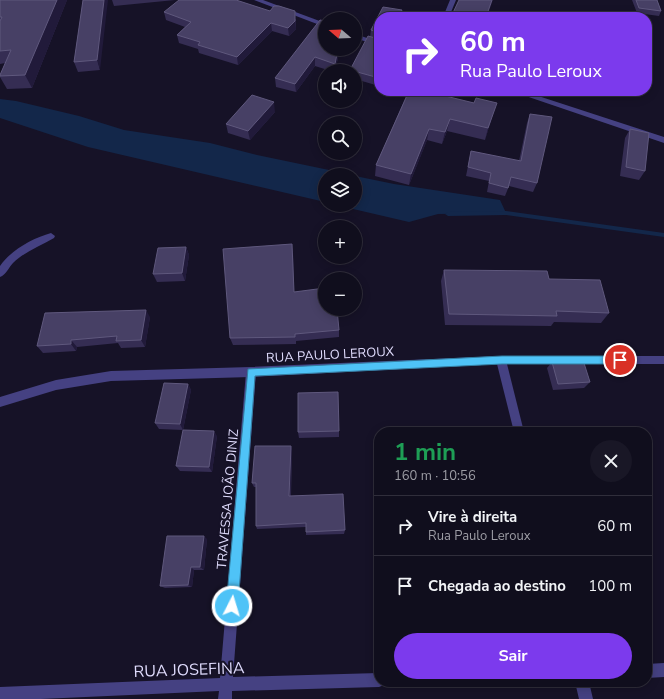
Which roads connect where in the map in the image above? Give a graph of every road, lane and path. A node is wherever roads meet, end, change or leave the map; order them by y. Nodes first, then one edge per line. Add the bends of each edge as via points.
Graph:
1 (256, 0) edge
2 (453, 0) edge
3 (448, 12) edge
4 (318, 22) edge
5 (362, 38) edge
6 (374, 42) edge
7 (530, 96) edge
8 (664, 140) edge
9 (51, 236) dead end
10 (0, 273) edge
11 (502, 360) junction
12 (664, 360) edge
13 (251, 372) junction
14 (0, 402) edge
15 (518, 427) edge
16 (664, 670) edge
17 (652, 671) edge
18 (374, 680) edge
19 (226, 684) junction
20 (583, 687) edge
21 (0, 694) edge
22 (225, 699) edge
23 (586, 699) edge

1 - 4 street
2 - 3 street
5 - 6 street
7 - 8 street
9 - 10 street via 15,254
11 - 12 street, RUA PAULO LEROUX
11 - 13 street, RUA PAULO LEROUX
11 - 15 street
13 - 14 street, RUA PAULO LEROUX via 111,376 56,385
13 - 19 street, TRAVESSA JOÃO DINIZ
16 - 17 street
18 - 19 street, RUA JOSEFINA
19 - 21 street, RUA JOSEFINA
19 - 22 street, TRAVESSA JOÃO DINIZ
20 - 23 street

